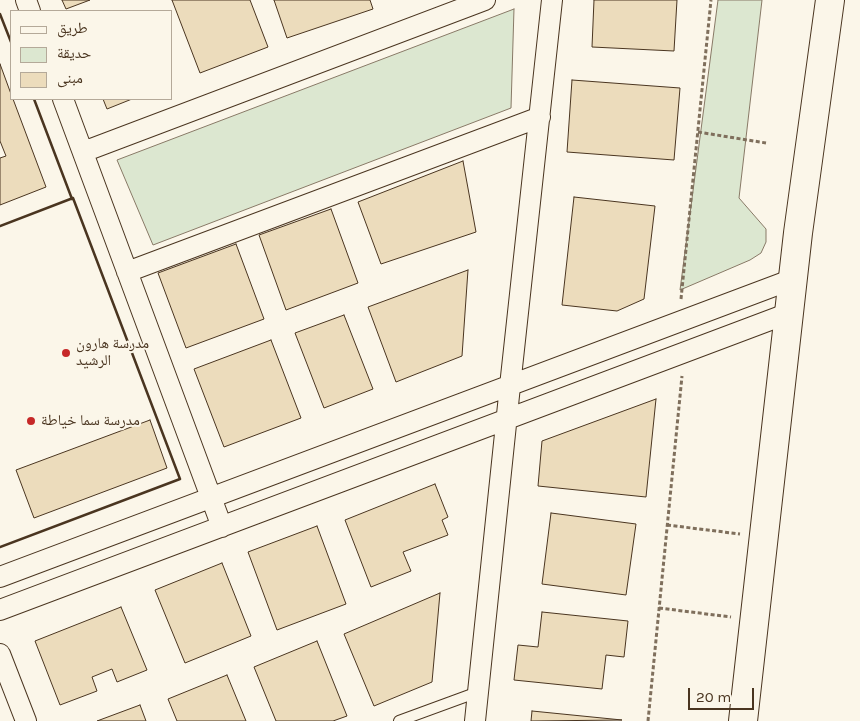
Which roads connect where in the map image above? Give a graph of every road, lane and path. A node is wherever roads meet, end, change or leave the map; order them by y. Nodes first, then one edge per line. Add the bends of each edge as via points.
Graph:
1 (485, 0) edge
2 (552, 0) edge
3 (711, 0) edge
4 (830, 0) edge
5 (63, 100) edge
6 (540, 117) junction
7 (698, 132) junction
8 (766, 143) dead end
9 (83, 152) junction
10 (127, 272) junction
11 (792, 279) junction
12 (789, 313) junction
13 (678, 322) junction
14 (684, 352) junction
15 (510, 386) junction
16 (506, 420) junction
17 (212, 498) junction
18 (668, 525) junction
19 (222, 527) junction
20 (763, 537) junction
21 (0, 577) edge
22 (659, 608) junction
23 (0, 610) edge
24 (754, 620) junction
25 (0, 654) edge
26 (478, 692) junction
27 (26, 721) edge
28 (399, 721) edge
29 (475, 721) edge
30 (648, 721) edge
31 (743, 721) edge

1 - 9 street
2 - 6 street
3 - 7 path
4 - 11 street
5 - 9 street
6 - 10 street
6 - 15 street
7 - 8 path
7 - 13 path
9 - 10 street
10 - 17 street
11 - 12 street
11 - 13 street
12 - 14 street
12 - 20 street
13 - 15 street
14 - 16 street
14 - 18 path
15 - 16 street
15 - 17 street
16 - 19 street
16 - 26 street
17 - 19 street
17 - 21 street
18 - 20 path
18 - 22 path
19 - 23 street
20 - 24 street
22 - 24 path
22 - 30 path
24 - 31 street
25 - 27 street
26 - 28 lane
26 - 29 street

